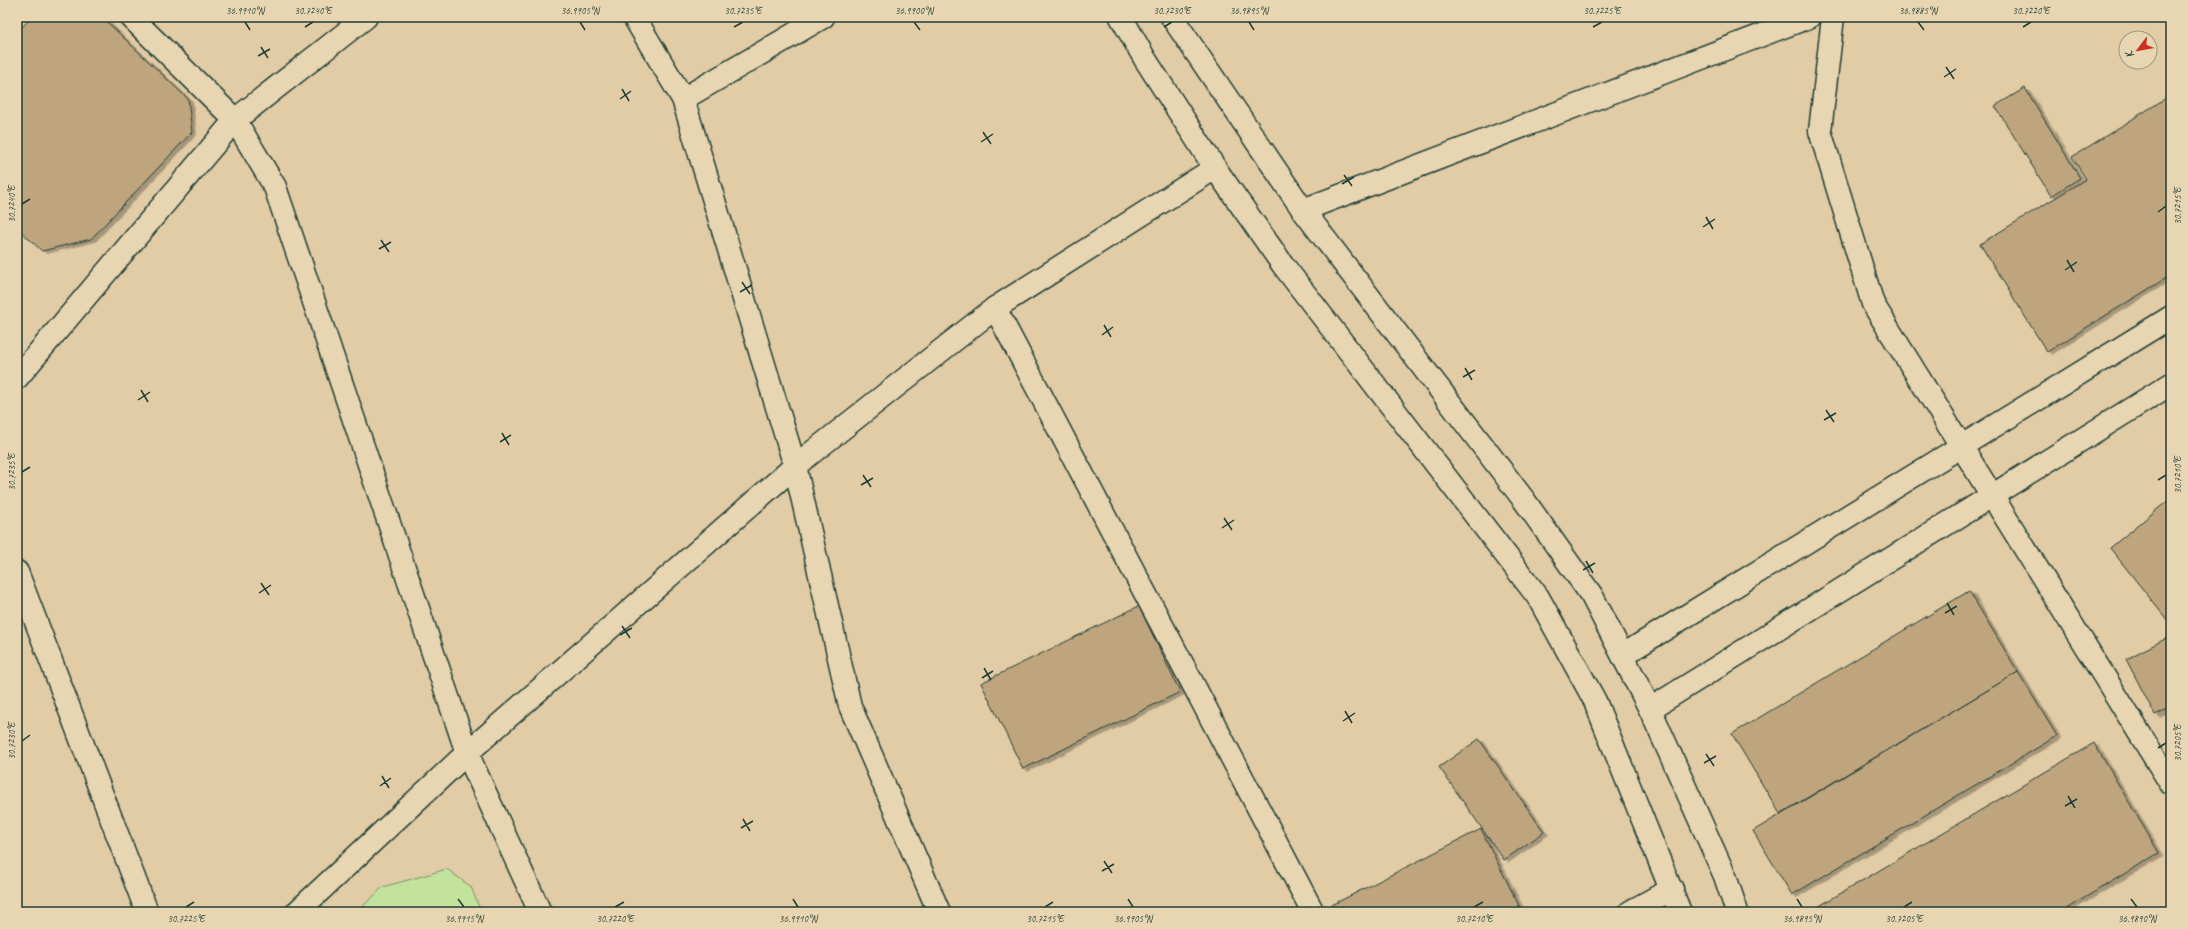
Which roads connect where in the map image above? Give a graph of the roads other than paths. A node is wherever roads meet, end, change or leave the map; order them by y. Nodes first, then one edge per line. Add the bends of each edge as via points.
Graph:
1 (131, 17) edge
2 (366, 17) edge
3 (634, 17) edge
4 (823, 17) edge
5 (1121, 17) edge
6 (1172, 17) edge
7 (1809, 17) edge
8 (1833, 17) edge
9 (683, 99) junction
10 (235, 120) junction
11 (1215, 168) junction
12 (1303, 210) junction
13 (996, 308) junction
14 (2171, 317) edge
15 (17, 378) edge
16 (2171, 384) edge
17 (1962, 447) junction
18 (794, 466) junction
19 (1992, 496) junction
20 (17, 572) edge
21 (1623, 655) junction
22 (1650, 709) junction
23 (467, 753) junction
24 (2171, 784) edge
25 (1672, 889) junction
26 (147, 912) edge
27 (297, 912) edge
28 (540, 912) edge
29 (939, 912) edge
30 (1313, 912) edge
31 (1630, 912) edge
32 (1680, 912) edge
33 (1737, 912) edge

1 - 10 street
2 - 10 street
3 - 9 street
4 - 9 street
5 - 11 street
6 - 12 street
7 - 12 street
8 - 17 street via 1820,131 1873,304
9 - 18 street
10 - 15 street
10 - 23 street via 274,187
11 - 13 street
11 - 25 street via 1283,265 1538,597 1595,701
12 - 21 street via 1524,500 1592,596
13 - 18 street
13 - 30 street
14 - 17 street
16 - 19 street
17 - 19 street
17 - 21 street
18 - 23 street
18 - 29 street via 850,706
19 - 22 street
19 - 24 street
20 - 26 street
21 - 22 street
22 - 33 street via 1725,876
23 - 27 street
23 - 28 street
25 - 31 street
25 - 32 street

